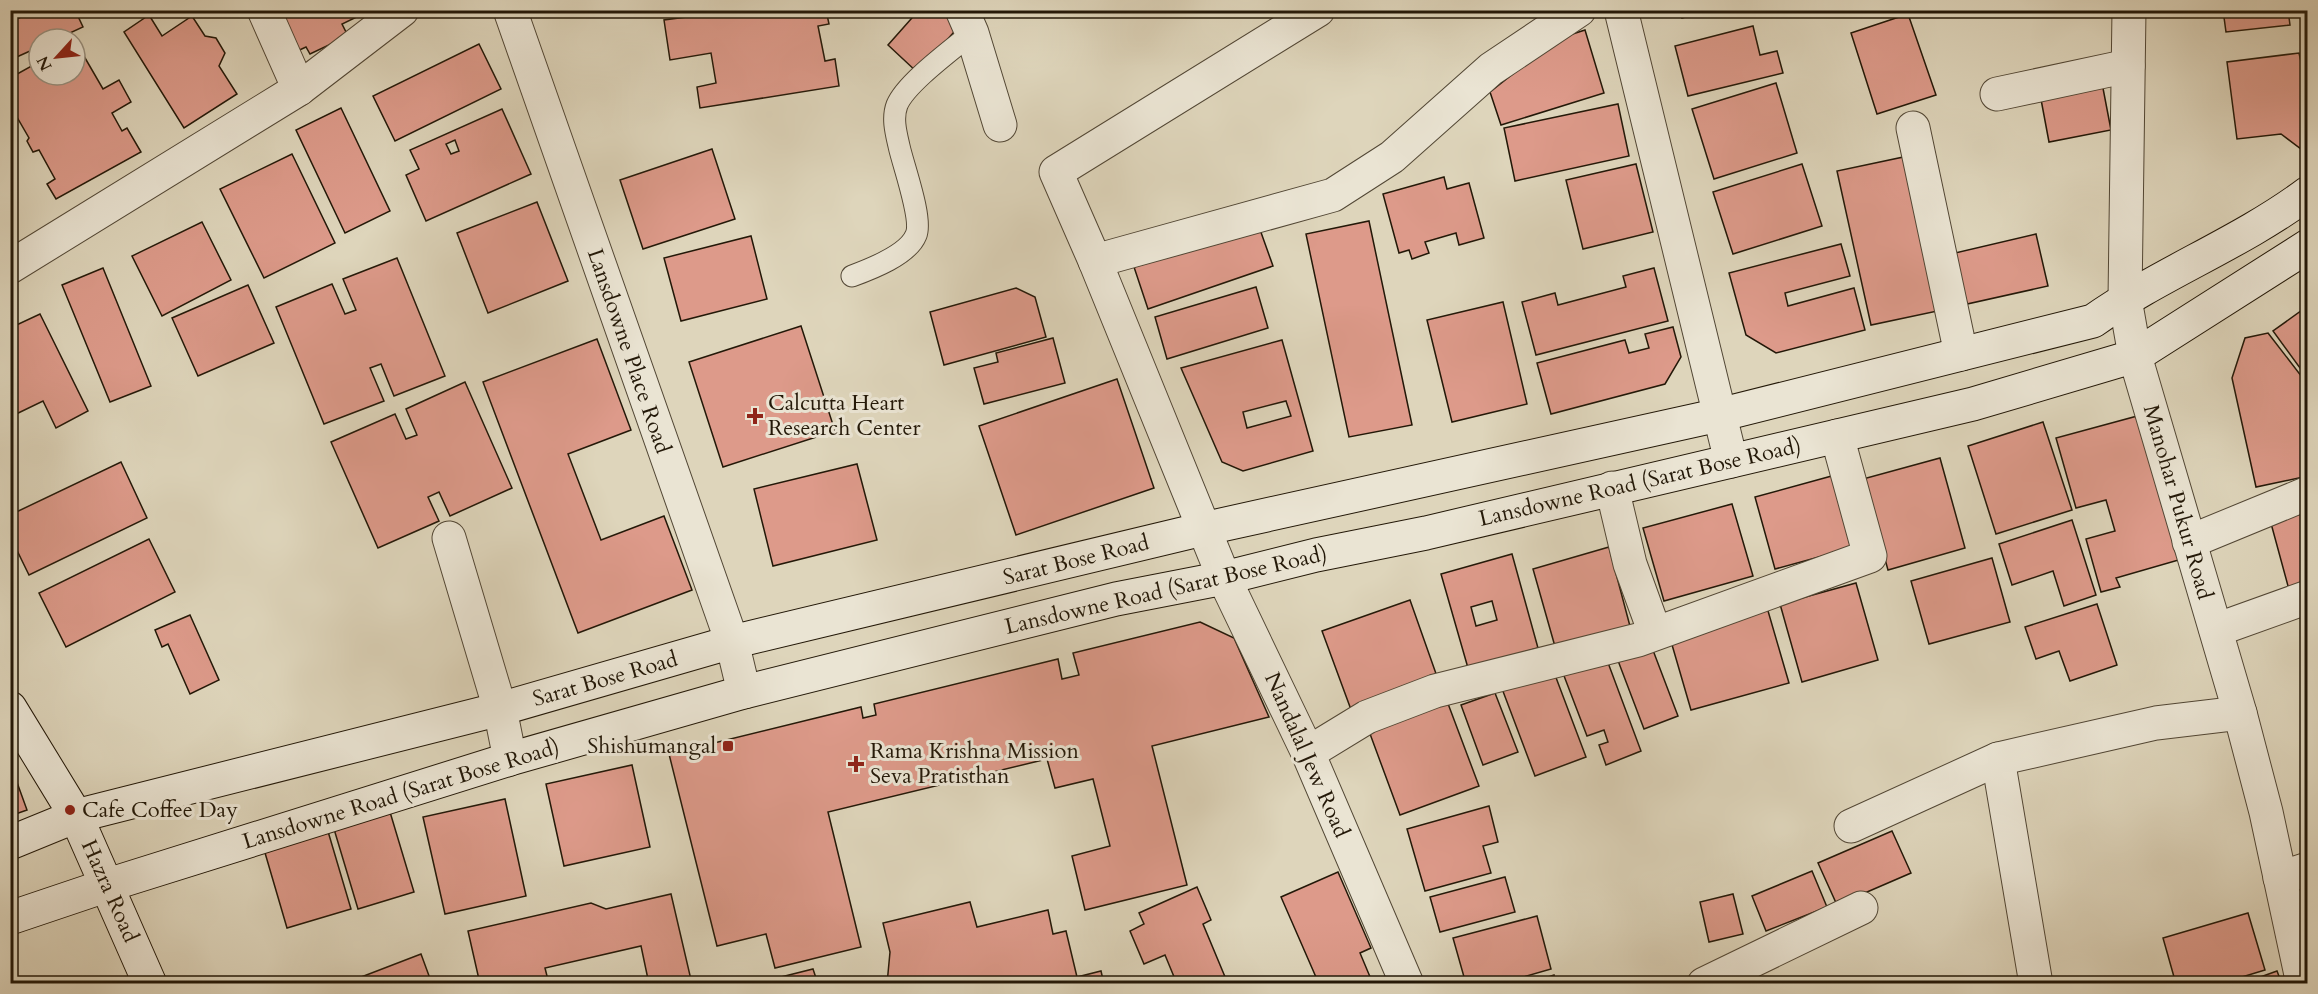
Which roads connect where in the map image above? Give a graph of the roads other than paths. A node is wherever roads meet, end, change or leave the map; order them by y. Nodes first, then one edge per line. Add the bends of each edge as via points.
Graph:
1 (264, 10) edge
2 (402, 10) edge
3 (510, 10) edge
4 (1318, 10) edge
5 (1579, 10) edge
6 (1621, 10) edge
7 (2129, 10) edge
8 (967, 22) edge
9 (2128, 66) junction
10 (299, 88) junction
11 (1997, 94) dead end
12 (1000, 125) dead end
13 (1913, 128) dead end
14 (2307, 193) edge
15 (2307, 246) edge
16 (1095, 261) junction
17 (10, 267) edge
18 (852, 276) dead end
19 (2125, 299) junction
20 (1960, 354) junction
21 (2135, 356) junction
22 (1719, 414) junction
23 (1837, 436) junction
24 (1731, 461) junction
25 (1612, 488) junction
26 (2307, 493) edge
27 (1203, 529) junction
28 (449, 538) dead end
29 (2189, 542) junction
30 (1224, 578) junction
31 (2307, 597) edge
32 (2216, 630) junction
33 (1655, 633) junction
34 (732, 642) junction
35 (744, 692) junction
36 (10, 708) edge
37 (500, 709) junction
38 (2240, 713) junction
39 (1308, 753) junction
40 (510, 759) junction
41 (1998, 759) junction
42 (76, 816) junction
43 (1851, 826) dead end
44 (10, 843) edge
45 (2294, 873) edge
46 (108, 885) junction
47 (1861, 908) dead end
48 (10, 918) edge
49 (150, 984) edge
50 (1407, 984) edge
51 (1704, 984) edge
52 (2037, 984) edge
53 (2303, 984) edge

1 - 10 street
2 - 10 street
3 - 34 street, Lansdowne Place Road
4 - 16 street, Nandalal Jew Road via 1056,172
5 - 16 street via 1491,69 1392,157 1333,195
6 - 22 street
7 - 9 street, Manohar Pukur Road
8 - 12 street
8 - 18 lane via 897,105 894,125 918,218 916,235 883,264
9 - 11 street
9 - 19 street, Manohar Pukur Road
10 - 17 street
13 - 20 street
14 - 19 street via 2283,211
15 - 21 street, Lansdowne Road (Sarat Bose Road)
16 - 27 street, Nandalal Jew Road
19 - 20 street via 2093,321
19 - 21 street, Manohar Pukur Road
20 - 22 street
21 - 23 street, Lansdowne Road (Sarat Bose Road) via 1973,404
21 - 29 street, Manohar Pukur Road
22 - 24 street
22 - 27 street
23 - 24 street, Lansdowne Road (Sarat Bose Road)
23 - 33 street via 1870,556
24 - 25 street, Lansdowne Road (Sarat Bose Road)
25 - 30 street, Lansdowne Road (Sarat Bose Road)
25 - 33 street via 1630,564
26 - 29 street
27 - 30 street, Nandalal Jew Road
27 - 34 street, Sarat Bose Road
28 - 37 street
29 - 32 street, Manohar Pukur Road
30 - 35 street, Lansdowne Road (Sarat Bose Road) via 1116,599
30 - 39 street, Nandalal Jew Road
31 - 32 street
32 - 38 street, Manohar Pukur Road
33 - 39 street via 1434,691 1367,717
34 - 35 street, Lansdowne Place Road
34 - 37 street, Sarat Bose Road
35 - 40 street, Lansdowne Road (Sarat Bose Road)
36 - 42 street, Hazra Road
37 - 40 street
37 - 42 street, Sarat Bose Road
38 - 41 street via 2156,723
38 - 45 street, Manohar Pukur Road via 2266,812
39 - 50 street, Nandalal Jew Road
40 - 46 street, Lansdowne Road (Sarat Bose Road)
41 - 43 street
41 - 52 street
42 - 44 street, Sarat Bose Road
42 - 46 street, Hazra Road
45 - 53 street, Manohar Pukur Road
46 - 48 street, Lansdowne Road (Sarat Bose Road)
46 - 49 street, Hazra Road
47 - 51 street

